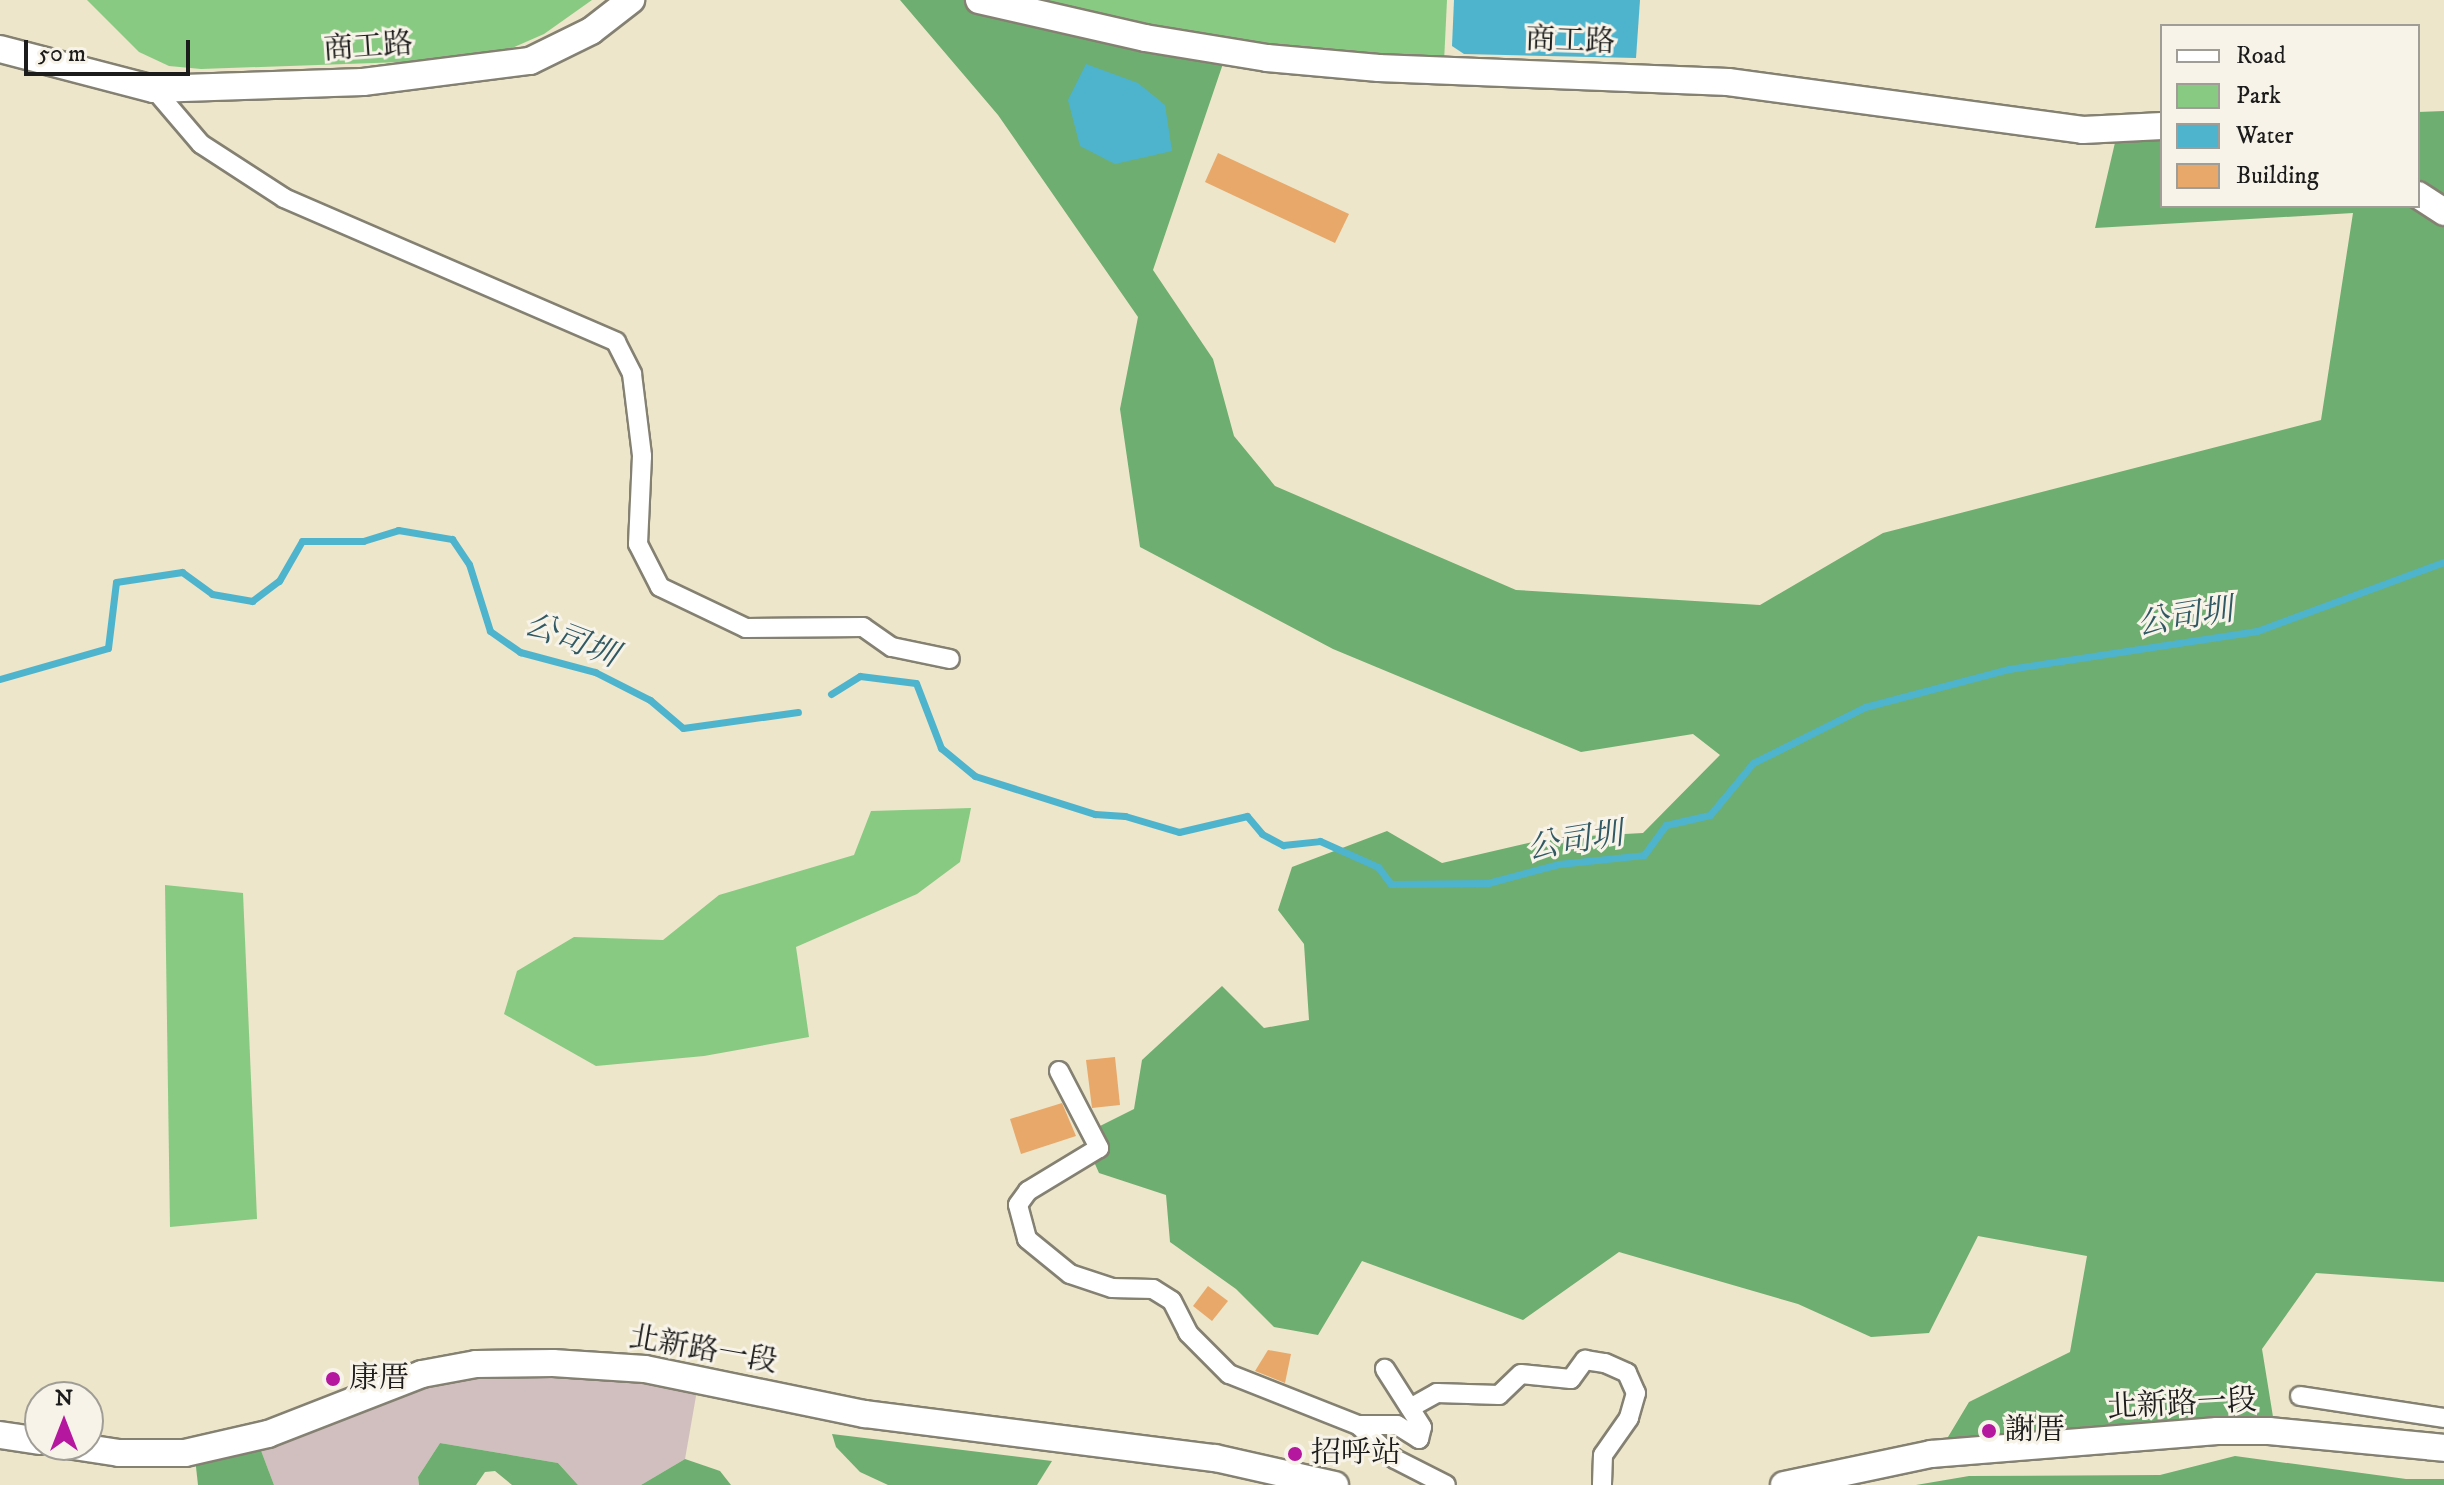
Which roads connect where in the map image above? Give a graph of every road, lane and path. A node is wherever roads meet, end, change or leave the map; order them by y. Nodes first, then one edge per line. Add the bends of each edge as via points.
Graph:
1 (631, 0) edge
2 (979, 0) edge
3 (0, 49) edge
4 (154, 89) junction
5 (2160, 126) edge
6 (2420, 196) edge
7 (2444, 212) edge
8 (950, 659) dead end
9 (1059, 1071) dead end
10 (1385, 1369) dead end
11 (2300, 1396) dead end
12 (1410, 1408) junction
13 (2444, 1418) edge
14 (1358, 1425) junction
15 (0, 1435) edge
16 (24, 1439) edge
17 (2444, 1448) edge
18 (104, 1451) edge
19 (1279, 1478) edge
20 (1335, 1485) edge
21 (1446, 1485) edge
22 (1602, 1485) edge
23 (1784, 1485) edge

1 - 4 main road, 商工路 via 591,31 530,61 363,82
2 - 5 main road, 商工路 via 1145,38 1267,58 1379,68 1728,82 2083,130
3 - 4 main road, 商工路
4 - 8 street via 201,144 284,198 616,342 632,374 642,456 638,544 660,587 746,628 863,627 892,647
6 - 7 main road
9 - 14 street via 1099,1148 1028,1191 1018,1205 1027,1239 1070,1274 1112,1288 1153,1289 1172,1301 1188,1333 1229,1374
10 - 12 street
11 - 13 street
12 - 14 street via 1422,1427 1419,1439 1397,1425
12 - 22 street via 1437,1393 1499,1395 1521,1374 1571,1379 1585,1360 1605,1363 1627,1373 1636,1393 1629,1418 1603,1455
14 - 21 street via 1395,1459
15 - 16 main road
17 - 23 main road, 北新路一段 via 2217,1431 1931,1454
18 - 19 main road, 北新路一段 via 185,1453 268,1434 422,1374 476,1364 553,1363 645,1369 865,1414 1215,1458
19 - 20 main road, 北新路一段

